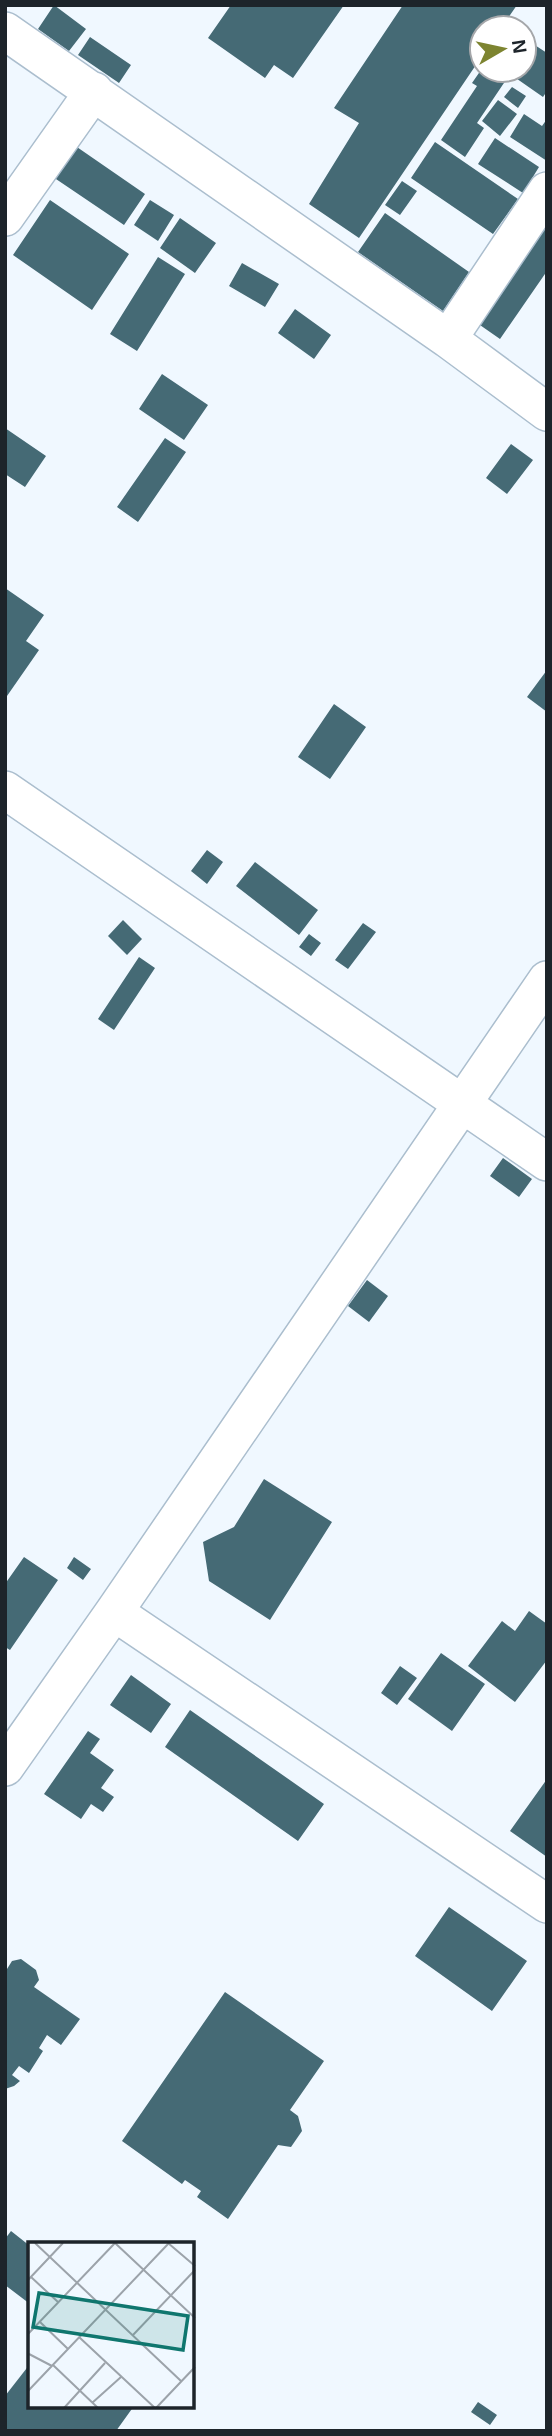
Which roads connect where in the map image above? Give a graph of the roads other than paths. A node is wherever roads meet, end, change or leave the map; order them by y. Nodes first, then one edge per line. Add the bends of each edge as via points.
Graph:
1 (5, 31) edge
2 (94, 91) junction
3 (547, 191) edge
4 (5, 217) edge
5 (448, 339) junction
6 (547, 412) edge
7 (5, 790) edge
8 (547, 980) edge
9 (461, 1103) junction
10 (547, 1162) edge
11 (114, 1612) junction
12 (5, 1767) edge
13 (547, 1904) edge

1 - 2 street
2 - 4 street
2 - 5 street
3 - 5 street
5 - 6 street
7 - 9 street
8 - 9 street
9 - 10 street
9 - 11 street
11 - 12 street
11 - 13 street

